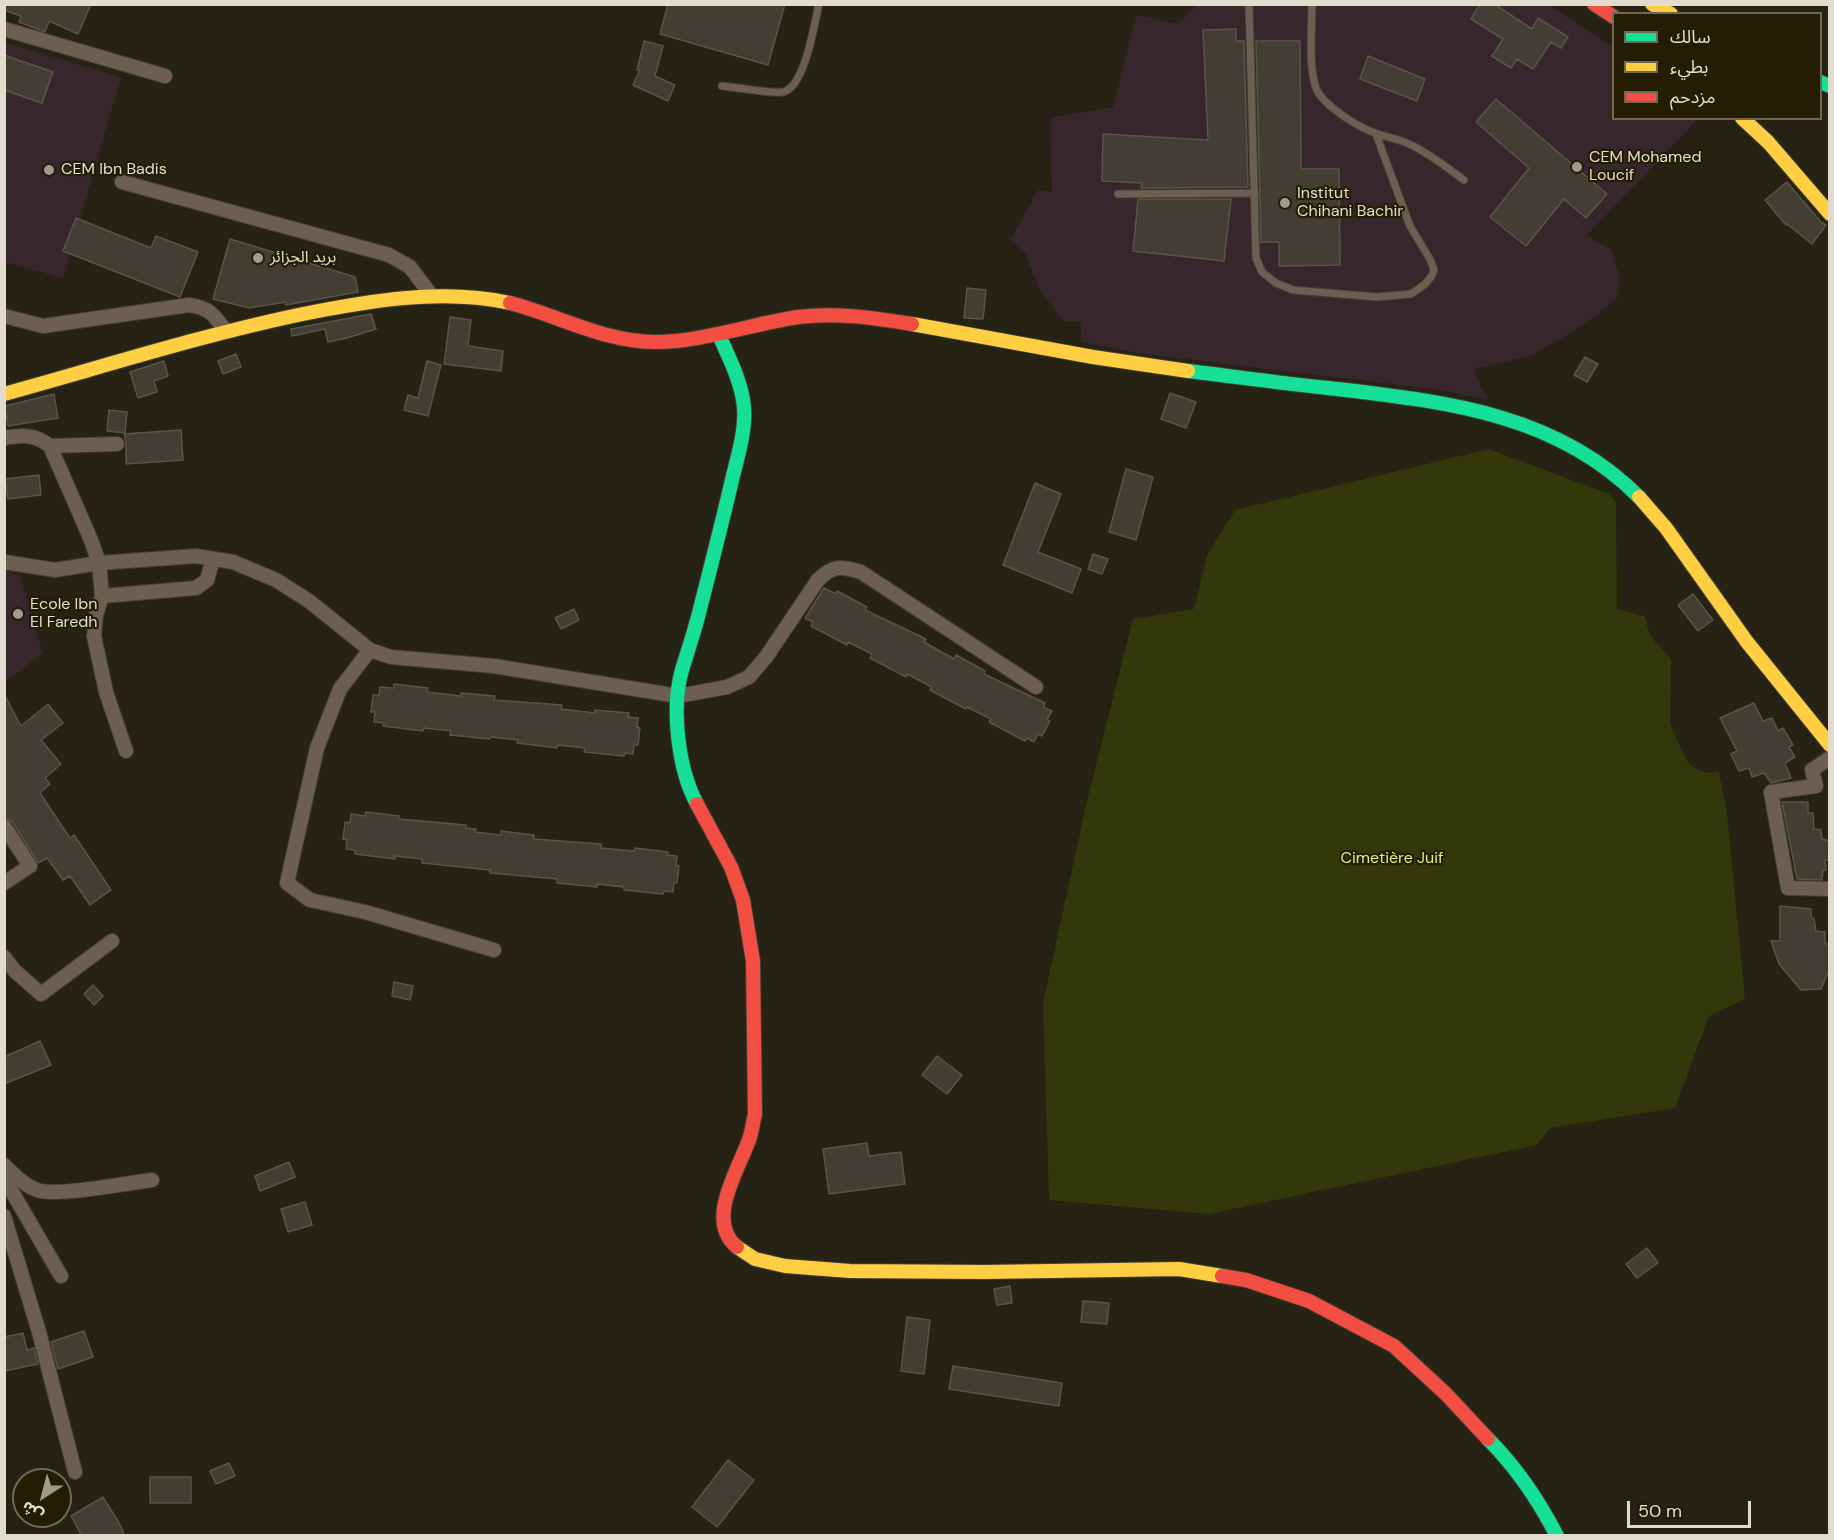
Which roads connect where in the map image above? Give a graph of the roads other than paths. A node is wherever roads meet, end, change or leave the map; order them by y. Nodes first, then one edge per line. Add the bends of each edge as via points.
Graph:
1 (819, 4) edge
2 (1250, 4) edge
3 (1312, 4) edge
4 (1594, 4) edge
5 (1652, 4) edge
6 (1667, 12) edge
7 (1612, 16) edge
8 (4, 29) edge
9 (165, 75) dead end
10 (722, 86) dead end
11 (1744, 120) edge
12 (1376, 134) junction
13 (1464, 180) dead end
14 (122, 182) dead end
15 (1255, 193) junction
16 (1118, 194) dead end
17 (1830, 214) edge
18 (432, 296) junction
19 (4, 316) edge
20 (226, 332) junction
21 (719, 335) junction
22 (4, 394) edge
23 (4, 438) edge
24 (117, 444) dead end
25 (50, 446) junction
26 (213, 559) junction
27 (4, 562) edge
28 (99, 563) junction
29 (102, 596) junction
30 (370, 650) junction
31 (1035, 687) dead end
32 (678, 696) junction
33 (1830, 745) edge
34 (126, 751) dead end
35 (1830, 758) edge
36 (4, 826) edge
37 (4, 883) edge
38 (1830, 889) edge
39 (112, 941) dead end
40 (494, 950) dead end
41 (4, 957) edge
42 (4, 1165) edge
43 (4, 1178) edge
44 (152, 1180) dead end
45 (4, 1216) edge
46 (61, 1276) dead end
47 (75, 1472) dead end
48 (1557, 1536) edge

1 - 10 lane via 801,75 794,86 783,93
2 - 15 lane
3 - 12 lane via 1316,89 1326,102 1354,123
4 - 7 main road
5 - 6 main road
8 - 9 street
11 - 17 main road
12 - 13 lane via 1413,145
12 - 15 lane via 1410,226 1434,270 1424,285 1411,294 1377,297 1293,290 1275,283 1262,272 1256,258
14 - 18 street via 389,255 410,267
15 - 16 lane
18 - 20 main road via 312,311
18 - 21 main road via 510,304 620,338 654,343
19 - 20 street via 43,326 189,305 210,311
20 - 22 main road
21 - 32 main road via 736,373 744,409 724,516 681,672
21 - 33 main road via 834,315 902,323 1111,360 1385,395 1485,412 1530,426 1580,450 1638,495 1769,671
23 - 25 street via 32,436
24 - 25 street
25 - 28 street
26 - 28 street via 196,556
26 - 29 street via 207,580 196,588
26 - 30 street via 233,562 276,580
27 - 28 street via 55,570
28 - 29 street
29 - 34 street via 94,636 106,692
30 - 32 street via 391,657 494,666
30 - 40 street via 340,689 317,748 287,883 310,900
31 - 32 street via 861,572 846,567 828,569 818,580 749,677 727,687
32 - 48 main road via 676,719 691,793 731,867 743,900 753,961 755,1114 722,1217 733,1244 755,1259 785,1266 850,1271 1179,1269 1246,1280 1310,1301 1394,1346 1446,1394 1500,1451 1543,1508
35 - 38 street via 1812,770 1816,786 1771,792 1788,888
36 - 37 street via 30,866
39 - 41 street via 41,994
42 - 44 street via 19,1180 38,1190 63,1191
43 - 46 street
45 - 47 street

